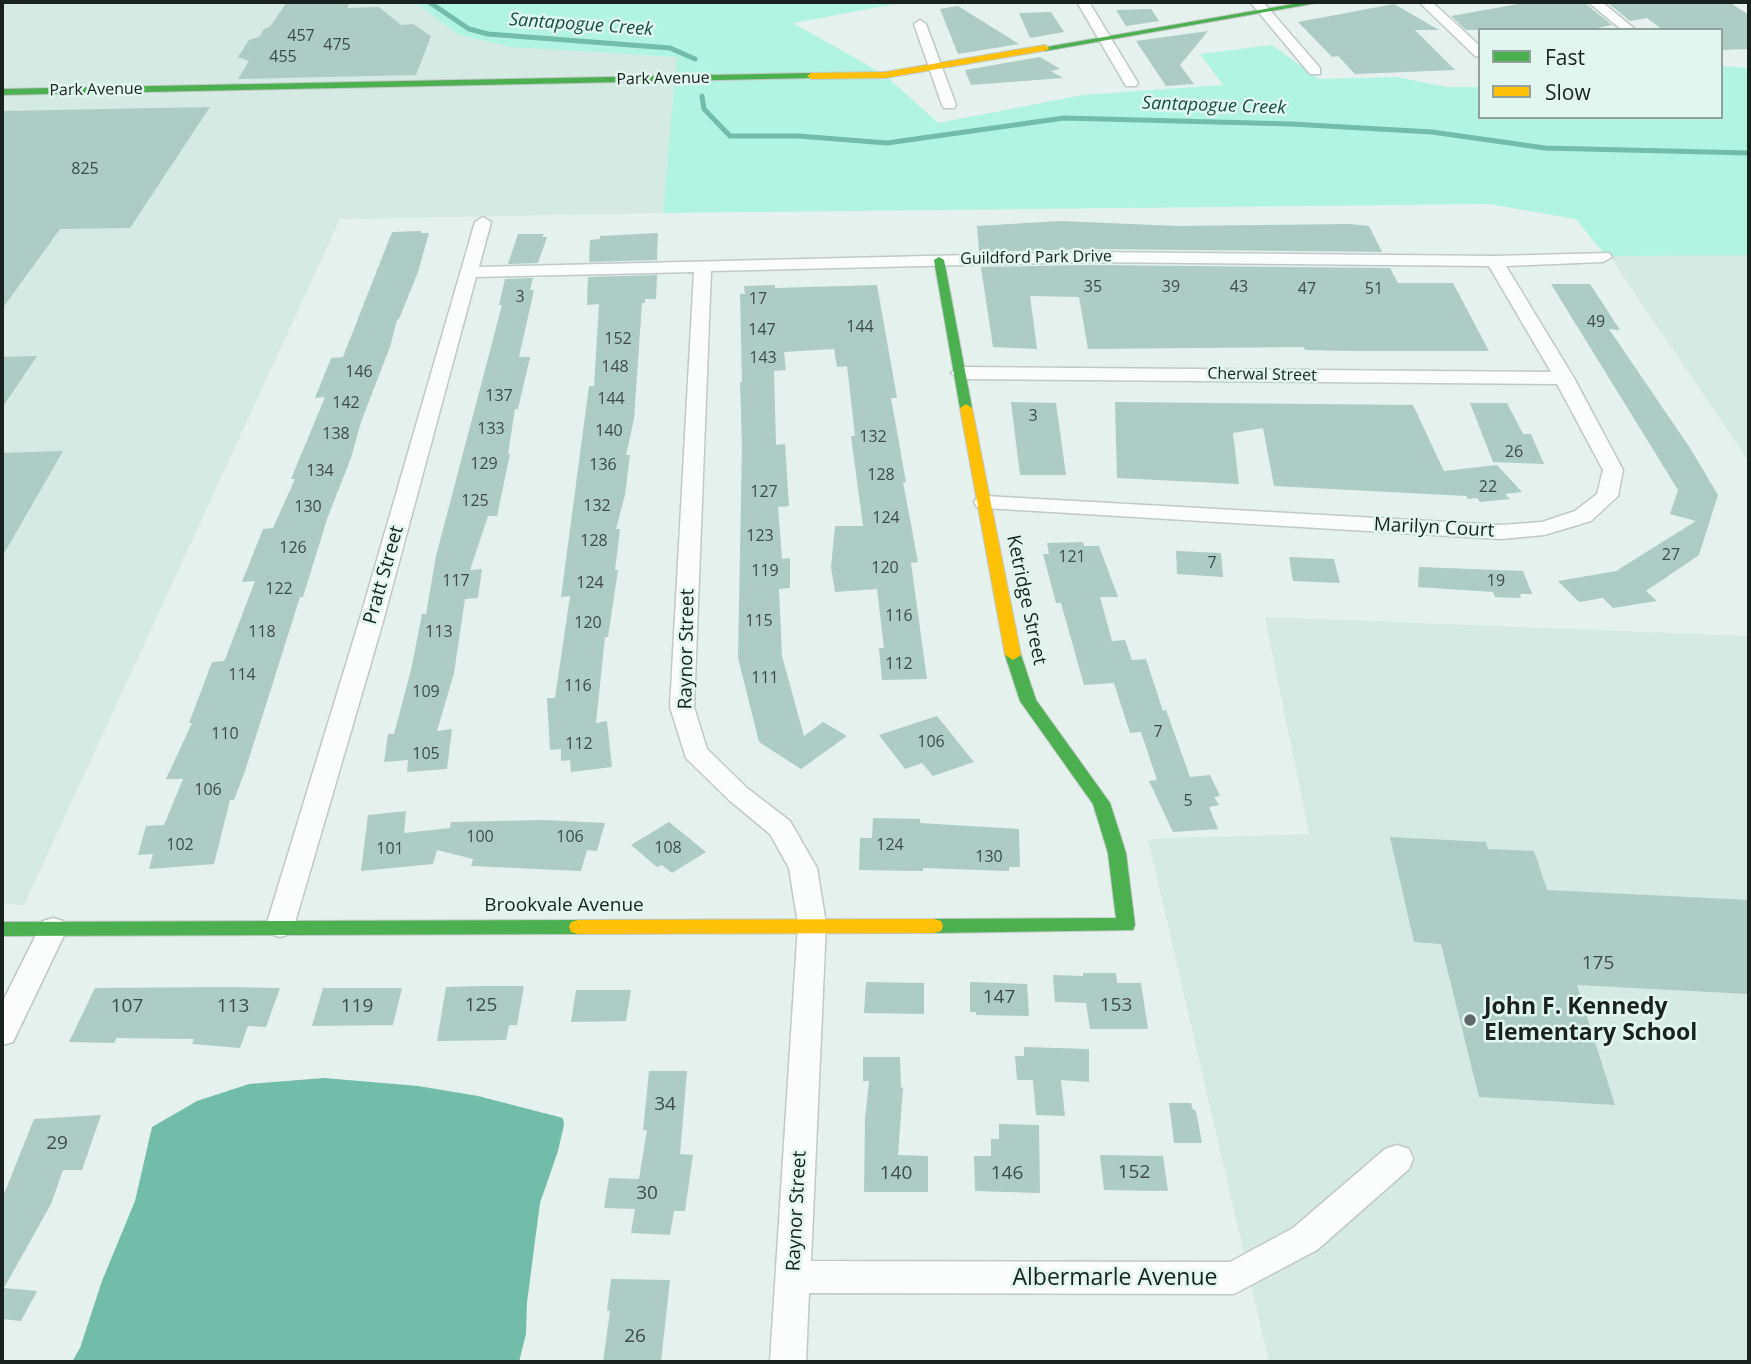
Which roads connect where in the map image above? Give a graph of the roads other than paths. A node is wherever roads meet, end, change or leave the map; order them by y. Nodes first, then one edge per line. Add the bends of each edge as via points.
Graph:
1 (1083, 2) edge
2 (1318, 2) edge
3 (1425, 2) edge
4 (1594, 2) edge
5 (1260, 6) edge
6 (920, 24) dead end
7 (1627, 28) edge
8 (1105, 38) junction
9 (1478, 51) edge
10 (936, 67) junction
11 (1315, 71) dead end
12 (1131, 83) dead end
13 (2, 92) edge
14 (948, 105) dead end
15 (483, 222) dead end
16 (1603, 257) dead end
17 (939, 260) junction
18 (1495, 261) junction
19 (703, 267) junction
20 (469, 272) junction
21 (961, 373) junction
22 (1564, 378) junction
23 (985, 502) junction
24 (812, 924) junction
25 (1126, 925) joint
26 (280, 926) junction
27 (2, 929) edge
28 (53, 929) junction
29 (2, 1033) edge
30 (1397, 1159) dead end
31 (793, 1277) junction
32 (788, 1362) edge

1 - 8 street
2 - 5 street, Park Avenue
3 - 9 street
4 - 7 street
5 - 8 street, Park Avenue
5 - 11 street
6 - 10 street
8 - 10 street, Park Avenue
8 - 12 street
10 - 13 street, Park Avenue via 885,75
10 - 14 street
15 - 20 street, Pratt Street
16 - 18 street, Guildford Park Drive
17 - 18 street, Guildford Park Drive
17 - 19 street, Guildford Park Drive
17 - 21 street, Ketridge Street
18 - 22 street, Marilyn Court
19 - 20 street, Guildford Park Drive
19 - 24 street, Raynor Street via 682,707 695,752 780,828 803,868
20 - 26 street, Pratt Street
21 - 22 street, Cherwal Street
21 - 23 street, Ketridge Street
22 - 23 street, Marilyn Court via 1613,470 1607,496 1583,516 1544,528 1501,532
23 - 25 street, Ketridge Street via 1009,643 1028,701 1101,803 1117,853
24 - 25 street, Brookvale Avenue
24 - 26 street, Brookvale Avenue
24 - 31 street, Raynor Street
26 - 28 street, Brookvale Avenue
27 - 28 street, Brookvale Avenue
28 - 29 street
30 - 31 street, Albermarle Avenue via 1305,1239 1234,1278
31 - 32 street, Raynor Street

